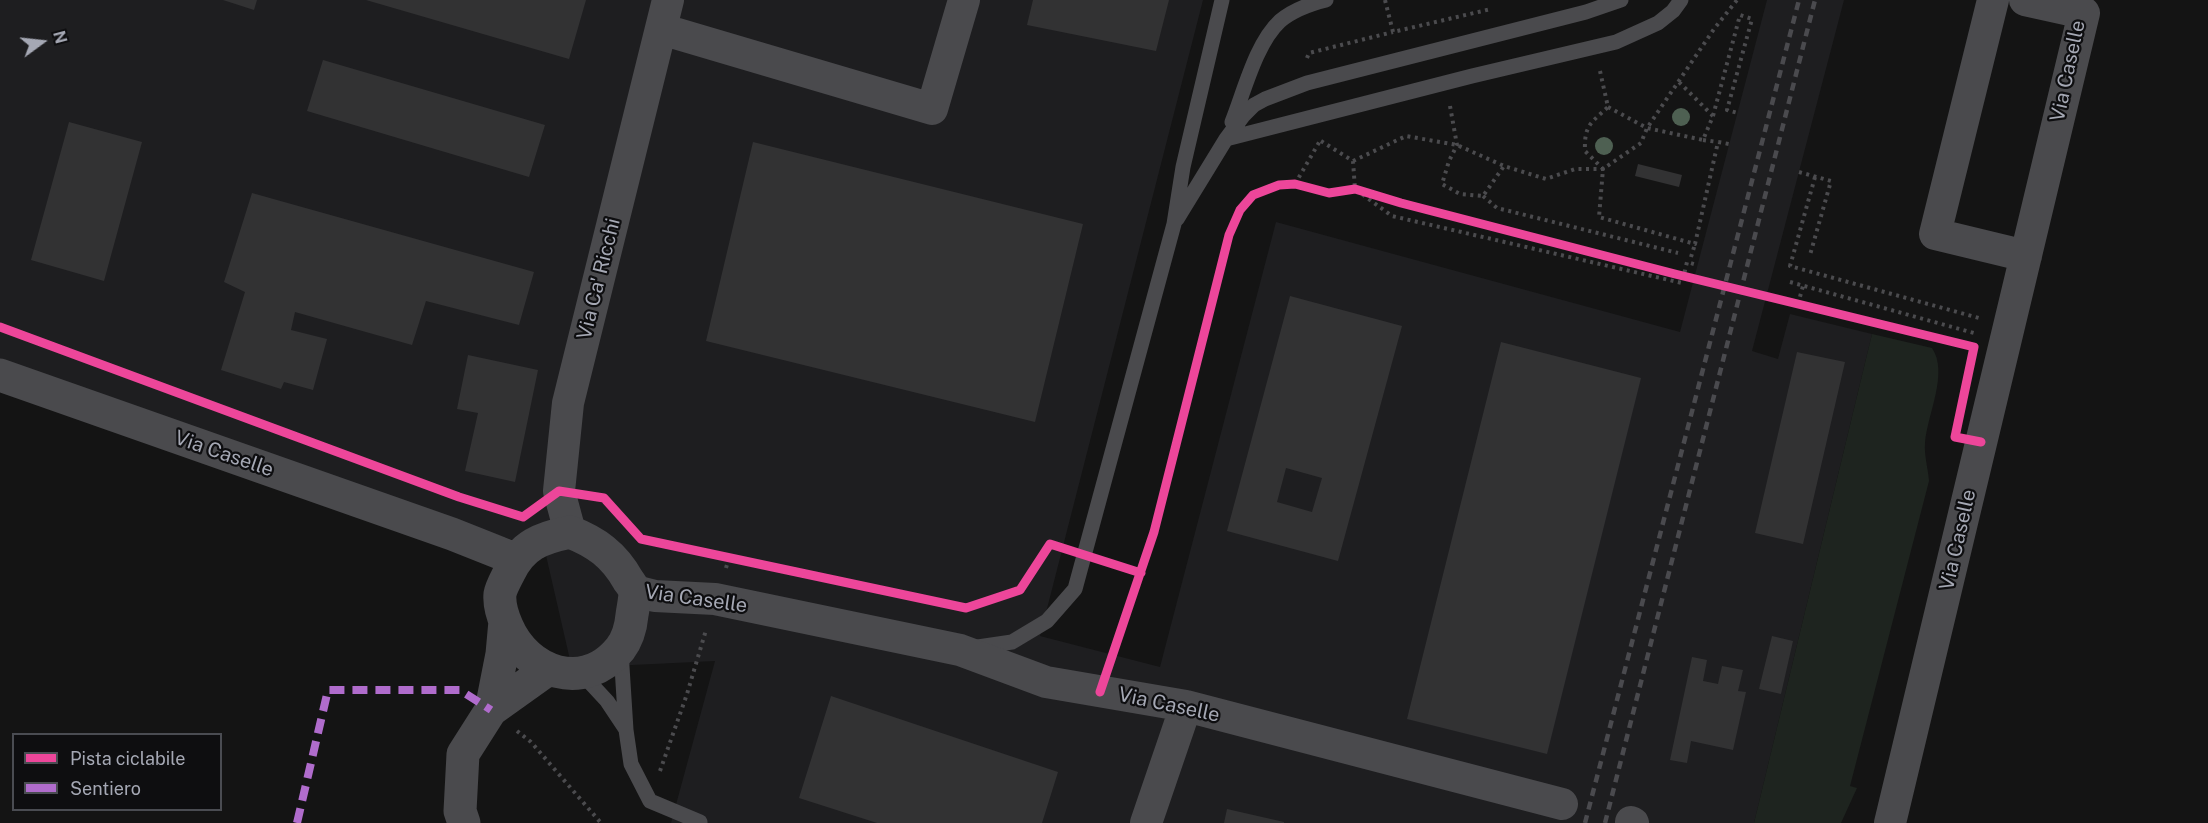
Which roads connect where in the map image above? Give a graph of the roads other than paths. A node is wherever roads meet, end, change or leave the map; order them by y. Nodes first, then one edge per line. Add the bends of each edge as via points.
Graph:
1 (964, 0) edge
2 (1222, 0) edge
3 (1324, 0) edge
4 (1621, 0) edge
5 (1681, 0) edge
6 (1993, 0) edge
7 (2025, 0) edge
8 (664, 14) edge
9 (1226, 139) junction
10 (1174, 224) junction
11 (2025, 256) junction
12 (0, 375) edge
13 (570, 532) junction
14 (515, 560) junction
15 (635, 591) junction
16 (505, 621) junction
17 (621, 648) junction
18 (960, 650) junction
19 (547, 670) junction
20 (581, 673) junction
21 (1186, 706) junction
22 (491, 710) junction
23 (626, 730) junction
24 (1562, 804) dead end
25 (700, 822) edge
26 (464, 823) edge
27 (1146, 823) edge
28 (1890, 823) edge

1 - 8 street, Via Ca' Ricchi via 932,109
2 - 10 lane via 1183,166
3 - 9 lane via 1290,13 1267,38
4 - 9 lane via 1307,82 1254,105
5 - 9 lane via 1658,23 1616,42
6 - 11 street via 1935,234
7 - 11 street, Via Caselle via 2084,13
8 - 13 street, Via Ca' Ricchi via 568,403 559,491
9 - 10 lane
10 - 18 lane via 1075,589 1047,621 1012,642
11 - 28 street, Via Caselle
12 - 14 street, Via Caselle via 442,530
13 - 14 street via 544,537
13 - 15 street, Via Caselle via 604,549 619,564
14 - 16 street via 500,594
15 - 17 street, Via Caselle via 630,626
15 - 18 street, Via Caselle via 715,599
16 - 19 street via 526,656
16 - 22 street
17 - 20 street via 604,664
17 - 23 lane
18 - 21 street, Via Caselle via 1046,682
19 - 20 street
19 - 22 street
20 - 23 lane via 607,701
21 - 24 street, Via Caselle
21 - 27 street
22 - 26 street via 463,754 460,811
23 - 25 lane via 632,764 650,801

